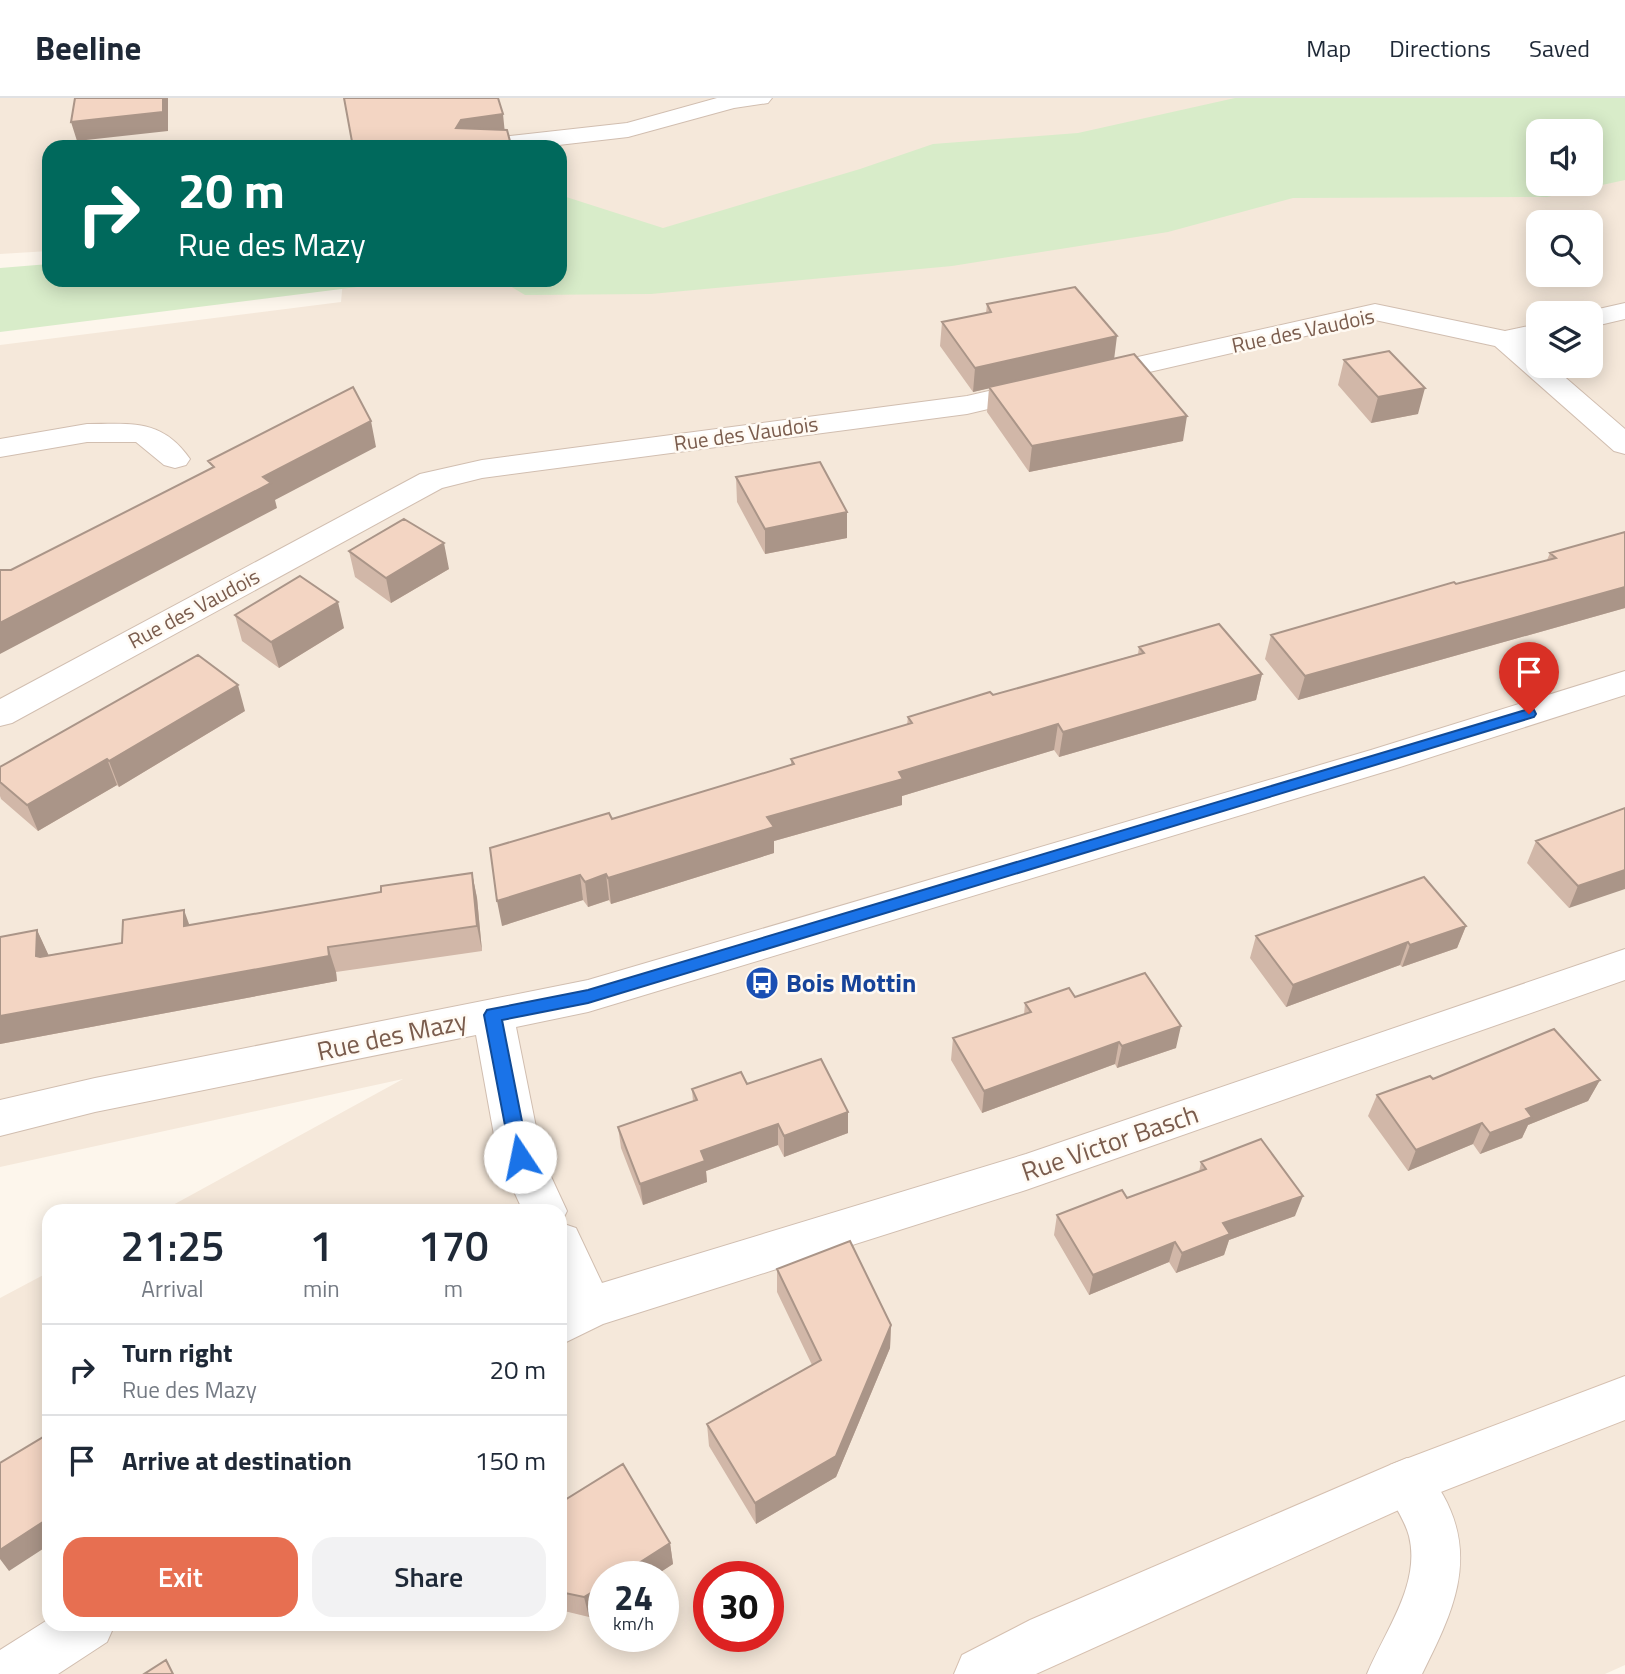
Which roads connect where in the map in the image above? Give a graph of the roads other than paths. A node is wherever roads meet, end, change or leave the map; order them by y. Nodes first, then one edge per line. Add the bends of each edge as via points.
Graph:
1 (760, 98) edge
2 (537, 140) edge
3 (1625, 311) edge
4 (1603, 316) edge
5 (1526, 335) edge
6 (1505, 341) junction
7 (1625, 445) edge
8 (0, 448) edge
9 (175, 459) dead end
10 (1625, 683) edge
11 (0, 714) edge
12 (1625, 964) edge
13 (493, 1015) junction
14 (0, 1118) edge
15 (542, 1204) edge
16 (567, 1277) edge
17 (575, 1316) edge
18 (1625, 1398) edge
19 (1407, 1482) junction
20 (78, 1631) edge
21 (10, 1674) edge
22 (981, 1674) edge
23 (1394, 1674) edge

1 - 2 street via 628,130
3 - 4 street
5 - 6 street, Rue des Vaudois
6 - 7 street
6 - 11 street, Rue des Vaudois via 1375,312 967,405 482,469 431,481
8 - 9 street via 88,433 144,433
10 - 13 street, Rue des Mazy via 588,996
12 - 17 street, Rue Victor Basch via 1026,1172
13 - 14 street, Rue des Mazy
13 - 15 street via 520,1157
16 - 17 street, Rue Victor Basch
18 - 19 street
19 - 22 street via 1049,1639
19 - 23 street via 1431,1522 1438,1568 1417,1630
20 - 21 street

